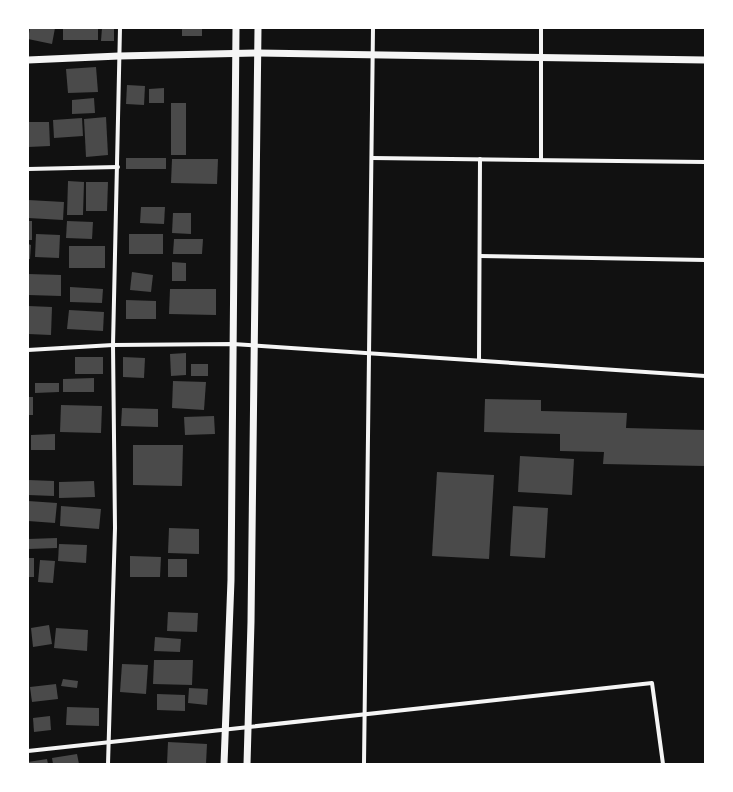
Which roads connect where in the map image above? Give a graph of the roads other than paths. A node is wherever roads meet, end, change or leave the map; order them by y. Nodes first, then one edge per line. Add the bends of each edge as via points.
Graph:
1 (120, 28) edge
2 (236, 28) edge
3 (258, 28) edge
4 (373, 28) edge
5 (541, 28) edge
6 (258, 53) junction
7 (236, 54) junction
8 (373, 54) junction
9 (119, 56) junction
10 (540, 58) junction
11 (28, 60) edge
12 (705, 60) edge
13 (372, 158) junction
14 (480, 159) junction
15 (541, 159) junction
16 (705, 162) edge
17 (118, 167) junction
18 (28, 169) edge
19 (480, 256) junction
20 (705, 260) edge
21 (233, 344) junction
22 (113, 345) junction
23 (253, 345) junction
24 (28, 350) edge
25 (369, 353) junction
26 (479, 360) junction
27 (705, 376) edge
28 (364, 713) junction
29 (248, 727) junction
30 (224, 730) junction
31 (109, 742) junction
32 (28, 751) edge
33 (108, 764) edge
34 (224, 764) edge
35 (247, 764) edge
36 (364, 764) edge
37 (663, 764) edge

1 - 9 street
2 - 7 street
3 - 6 street
4 - 8 street
5 - 10 street
6 - 7 street
6 - 8 street
6 - 23 street
7 - 9 street
7 - 21 street
8 - 10 street
8 - 13 street
9 - 11 street
9 - 17 street
10 - 12 street
10 - 15 street
13 - 14 street
13 - 25 street
14 - 15 street
14 - 19 street
15 - 16 street
17 - 18 street
17 - 22 street
19 - 20 street
19 - 26 street
21 - 22 street
21 - 23 street
21 - 30 street via 231,580
22 - 24 street
22 - 31 street via 115,528
23 - 25 street
23 - 29 street
25 - 26 street
25 - 28 street
26 - 27 street
28 - 29 street
28 - 36 street
28 - 37 street via 652,683
29 - 30 street
29 - 35 street
30 - 31 street
30 - 34 street
31 - 32 street
31 - 33 street

